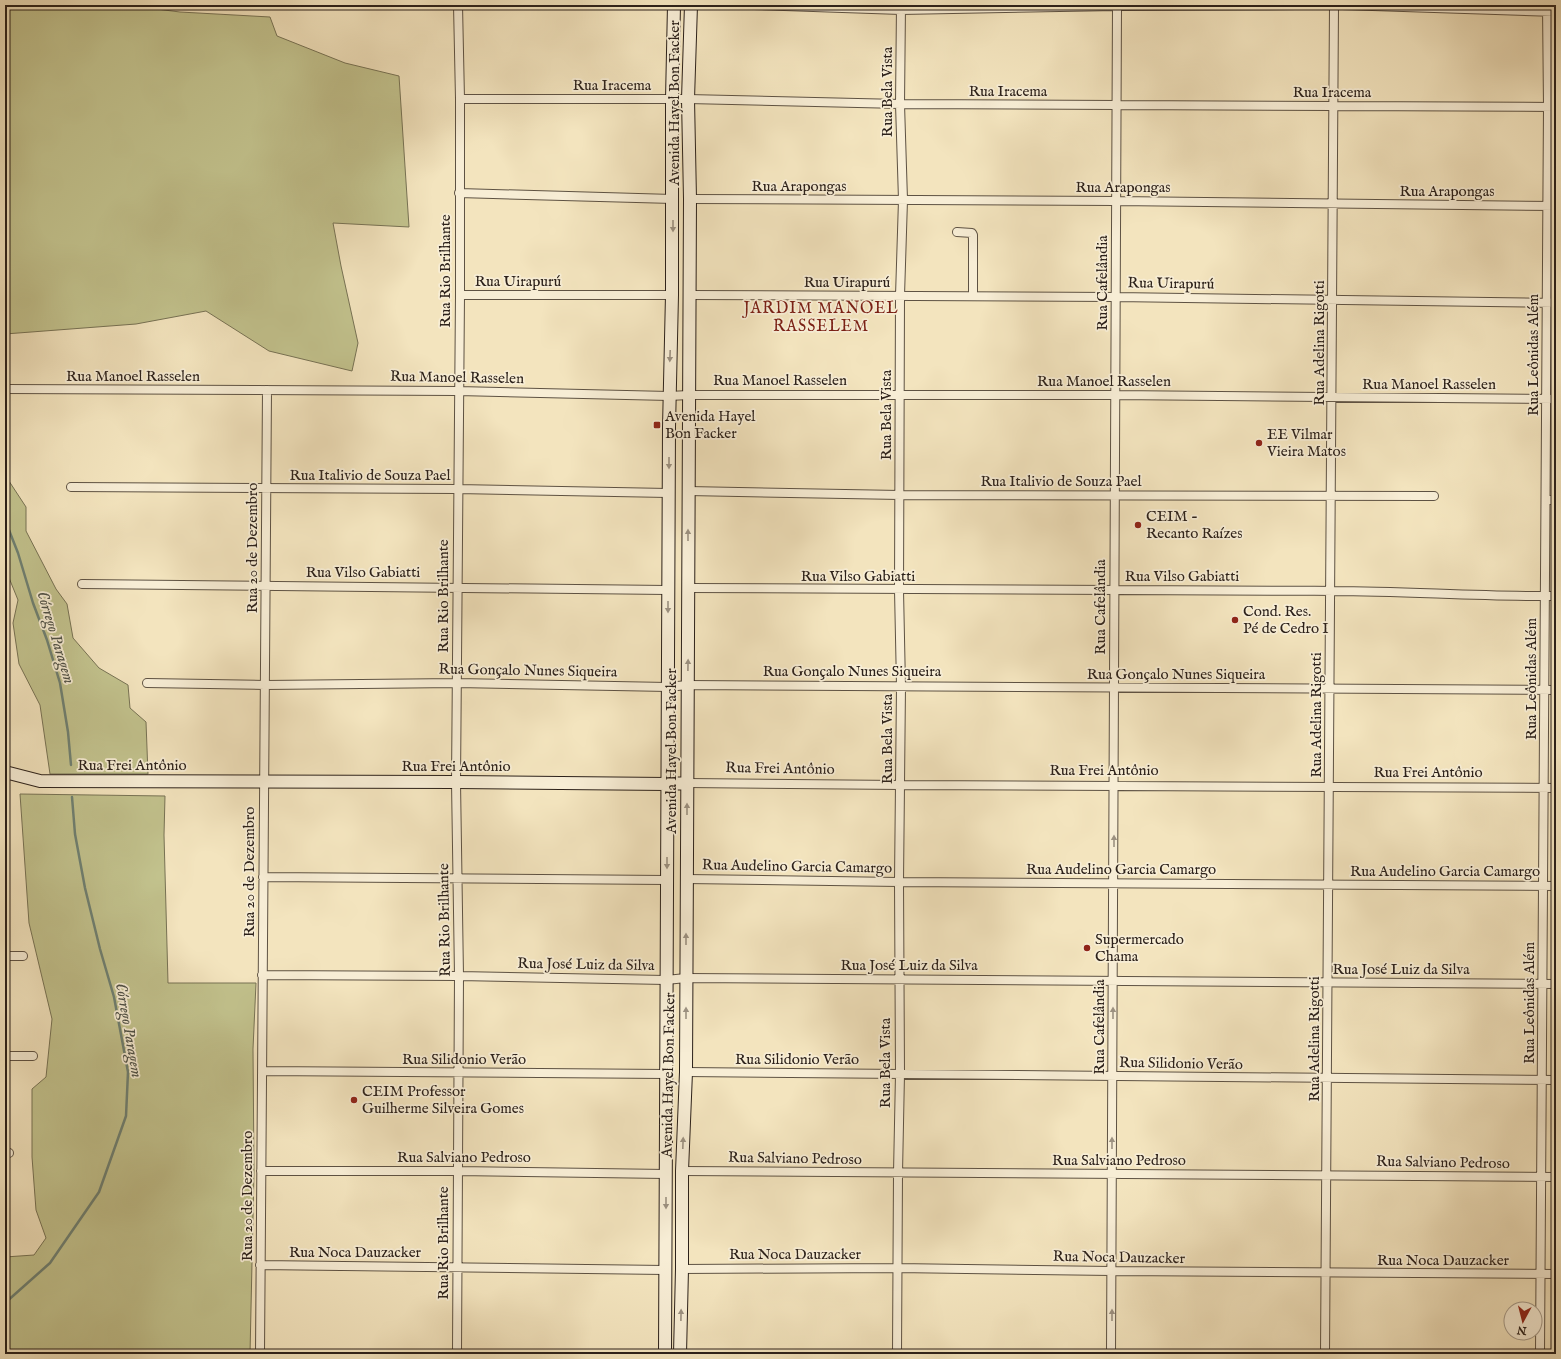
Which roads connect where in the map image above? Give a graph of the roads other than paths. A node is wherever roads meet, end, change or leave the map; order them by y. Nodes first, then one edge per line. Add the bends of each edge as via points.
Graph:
1 (458, 5) edge
2 (674, 5) edge
3 (691, 5) edge
4 (754, 5) edge
5 (1297, 5) edge
6 (1334, 5) edge
7 (1342, 5) edge
8 (1117, 6) edge
9 (901, 8) edge
10 (1547, 8) edge
11 (1556, 12) edge
12 (460, 99) junction
13 (672, 99) junction
14 (688, 99) junction
15 (900, 104) junction
16 (1116, 105) junction
17 (1334, 106) junction
18 (1552, 107) edge
19 (459, 193) junction
20 (673, 199) junction
21 (690, 199) junction
22 (903, 200) junction
23 (1116, 201) junction
24 (1334, 204) junction
25 (1552, 206) edge
26 (957, 232) dead end
27 (460, 294) junction
28 (672, 295) junction
29 (689, 295) junction
30 (900, 296) junction
31 (973, 296) junction
32 (1116, 297) junction
33 (1333, 300) junction
34 (1547, 303) junction
35 (1556, 303) edge
36 (5, 389) edge
37 (267, 390) junction
38 (458, 390) junction
39 (900, 394) junction
40 (689, 395) junction
41 (1115, 395) junction
42 (669, 396) junction
43 (1332, 397) junction
44 (1546, 398) junction
45 (1556, 398) edge
46 (71, 487) dead end
47 (266, 489) junction
48 (457, 489) junction
49 (688, 491) junction
50 (668, 493) junction
51 (1115, 494) junction
52 (900, 495) junction
53 (1332, 496) junction
54 (1434, 496) dead end
55 (1546, 500) junction
56 (1556, 500) edge
57 (82, 584) dead end
58 (266, 586) junction
59 (456, 587) junction
60 (688, 588) junction
61 (668, 590) junction
62 (899, 590) junction
63 (1114, 590) junction
64 (1331, 591) junction
65 (1545, 596) junction
66 (1556, 596) edge
67 (147, 683) dead end
68 (457, 683) junction
69 (265, 685) junction
70 (687, 685) junction
71 (901, 686) junction
72 (668, 687) junction
73 (1114, 688) junction
74 (1330, 689) junction
75 (1544, 690) junction
76 (1556, 690) edge
77 (5, 772) edge
78 (264, 781) junction
79 (456, 782) junction
80 (687, 783) junction
81 (667, 784) junction
82 (901, 786) junction
83 (1114, 786) junction
84 (1329, 788) junction
85 (1544, 788) junction
86 (1556, 788) edge
87 (263, 877) junction
88 (456, 878) junction
89 (686, 879) junction
90 (667, 880) junction
91 (899, 882) junction
92 (1113, 883) junction
93 (1329, 884) junction
94 (1543, 886) junction
95 (1556, 886) edge
96 (5, 956) edge
97 (23, 956) dead end
98 (262, 975) junction
99 (460, 976) junction
100 (686, 978) junction
101 (899, 979) junction
102 (666, 980) junction
103 (1113, 980) junction
104 (1328, 982) junction
105 (1543, 984) junction
106 (1556, 984) edge
107 (5, 1056) edge
108 (33, 1056) dead end
109 (262, 1071) junction
110 (686, 1072) junction
111 (458, 1073) junction
112 (666, 1074) junction
113 (900, 1074) junction
114 (1113, 1076) junction
115 (1327, 1079) junction
116 (1542, 1080) junction
117 (1556, 1080) edge
118 (261, 1171) junction
119 (457, 1171) junction
120 (682, 1171) junction
121 (898, 1173) junction
122 (666, 1174) junction
123 (1327, 1174) junction
124 (1112, 1175) junction
125 (1542, 1177) junction
126 (1556, 1177) edge
127 (260, 1265) junction
128 (457, 1267) junction
129 (897, 1268) junction
130 (682, 1269) junction
131 (665, 1270) junction
132 (1112, 1271) junction
133 (1326, 1273) junction
134 (1541, 1274) junction
135 (1556, 1274) edge
136 (260, 1354) edge
137 (457, 1354) edge
138 (665, 1354) edge
139 (680, 1354) edge
140 (897, 1354) edge
141 (1112, 1354) edge
142 (1326, 1354) edge
143 (1540, 1354) edge

1 - 12 street, Rua Rio Brilhante
2 - 13 main road, Avenida Hayel Bon Facker
3 - 14 main road, Avenida Hayel Bon Facker
4 - 9 street
5 - 8 street
6 - 17 street, Rua Adelina Rigotti
7 - 10 street
8 - 9 street
8 - 16 street, Rua Cafelândia
9 - 15 street, Rua Bela Vista
10 - 11 street
10 - 18 street, Rua Leônidas Além
12 - 13 street, Rua Iracema
12 - 19 street, Rua Rio Brilhante
13 - 14 street, Rua Iracema
13 - 20 main road, Avenida Hayel Bon Facker
14 - 15 street, Rua Iracema
14 - 21 main road, Avenida Hayel Bon Facker
15 - 16 street, Rua Iracema
15 - 22 street, Rua Bela Vista
16 - 17 street, Rua Iracema
16 - 23 street, Rua Cafelândia
17 - 18 street, Rua Iracema
17 - 24 street, Rua Adelina Rigotti
18 - 25 street, Rua Leônidas Além
19 - 20 street
19 - 27 street, Rua Rio Brilhante
20 -> 28 main road, Avenida Hayel Bon Facker
21 - 22 street, Rua Arapongas
21 - 29 main road, Avenida Hayel Bon Facker
22 - 23 street, Rua Arapongas
22 - 30 street, Rua Bela Vista
23 - 24 street, Rua Arapongas
23 - 32 street, Rua Cafelândia
24 - 25 street, Rua Arapongas
24 - 33 street, Rua Adelina Rigotti
25 - 34 street, Rua Leônidas Além
26 - 31 street via 973,235
27 - 28 street, Rua Uirapurú
27 - 38 street, Rua Rio Brilhante
28 -> 42 main road, Avenida Hayel Bon Facker
29 - 30 street, Rua Uirapurú
29 - 40 main road, Avenida Hayel Bon Facker
30 - 31 street, Rua Uirapurú
30 - 39 street, Rua Bela Vista
31 - 32 street, Rua Uirapurú
32 - 33 street, Rua Uirapurú
32 - 41 street, Rua Cafelândia
33 - 34 street, Rua Uirapurú
33 - 43 street, Rua Adelina Rigotti
34 - 35 street, Rua Uirapurú
34 - 44 street, Rua Leônidas Além
36 - 37 street, Rua Manoel Rasselen
37 - 38 street, Rua Manoel Rasselen
37 - 47 street, Rua 20 de Dezembro
38 - 42 street, Rua Manoel Rasselen
38 - 48 street, Rua Rio Brilhante
39 - 40 street, Rua Manoel Rasselen
39 - 41 street, Rua Manoel Rasselen
39 - 52 street, Rua Bela Vista
40 - 42 street, Rua Manoel Rasselen
40 - 49 main road, Avenida Hayel Bon Facker
41 - 43 street, Rua Manoel Rasselen
41 - 51 street, Rua Cafelândia
42 -> 50 main road, Avenida Hayel Bon Facker
43 - 44 street, Rua Manoel Rasselen
43 - 53 street, Rua Adelina Rigotti
44 - 45 street, Rua Manoel Rasselen
44 - 55 street, Rua Leônidas Além
46 - 47 street, Rua Italivio de Souza Pael
47 - 48 street, Rua Italivio de Souza Pael
47 - 58 street, Rua 20 de Dezembro
48 - 50 street, Rua Italivio de Souza Pael
48 - 59 street, Rua Rio Brilhante
49 - 52 street, Rua Italivio de Souza Pael
60 -> 49 main road, Avenida Hayel Bon Facker
50 - 61 main road, Avenida Hayel Bon Facker
51 - 52 street, Rua Italivio de Souza Pael
51 - 53 street, Rua Italivio de Souza Pael
51 - 63 street, Rua Cafelândia
52 - 62 street, Rua Bela Vista
53 - 54 street, Rua Italivio de Souza Pael
53 - 64 street, Rua Adelina Rigotti
55 - 56 street
55 - 65 street, Rua Leônidas Além
57 - 58 street, Rua Vilso Gabiatti
58 - 59 street, Rua Vilso Gabiatti
58 - 69 street, Rua 20 de Dezembro
59 - 61 street, Rua Vilso Gabiatti
59 - 68 street, Rua Rio Brilhante
60 - 62 street, Rua Vilso Gabiatti
70 -> 60 main road, Avenida Hayel Bon Facker
61 -> 72 main road, Avenida Hayel Bon Facker
62 - 63 street, Rua Vilso Gabiatti
62 - 71 street, Rua Bela Vista
63 - 64 street, Rua Vilso Gabiatti
63 - 73 street, Rua Cafelândia
64 - 65 street, Rua Vilso Gabiatti
64 - 74 street, Rua Adelina Rigotti
65 - 66 street, Rua Vilso Gabiatti
65 - 75 street, Rua Leônidas Além
67 - 69 street, Rua Gonçalo Nunes Siqueira
68 - 69 street, Rua Gonçalo Nunes Siqueira
68 - 72 street, Rua Gonçalo Nunes Siqueira
68 - 79 street, Rua Rio Brilhante
69 - 78 street, Rua 20 de Dezembro
70 - 71 street, Rua Gonçalo Nunes Siqueira
70 - 72 street, Rua Gonçalo Nunes Siqueira
70 - 80 main road, Avenida Hayel Bon Facker
71 - 73 street, Rua Gonçalo Nunes Siqueira
71 - 82 street, Rua Bela Vista
72 - 81 main road, Avenida Hayel Bon Facker
73 - 74 street, Rua Gonçalo Nunes Siqueira
73 - 83 street, Rua Cafelândia
74 - 75 street, Rua Gonçalo Nunes Siqueira
74 - 84 street, Rua Adelina Rigotti
75 - 76 street, Rua Gonçalo Nunes Siqueira
75 - 85 street, Rua Leônidas Além
77 - 78 main road, Rua Frei Antônio via 40,781
78 - 79 main road, Rua Frei Antônio
78 - 87 street, Rua 20 de Dezembro
79 - 81 main road, Rua Frei Antônio
79 - 88 street, Rua Rio Brilhante
80 - 81 main road, Rua Frei Antônio
80 - 82 street, Rua Frei Antônio
89 -> 80 main road, Avenida Hayel Bon Facker
81 -> 90 main road, Avenida Hayel Bon Facker
82 - 83 street, Rua Frei Antônio
82 - 91 street, Rua Bela Vista
83 - 84 street, Rua Frei Antônio
92 -> 83 street, Rua Cafelândia
84 - 85 street, Rua Frei Antônio
84 - 93 street, Rua Adelina Rigotti
85 - 86 street, Rua Frei Antônio
85 - 94 street, Rua Leônidas Além
87 - 88 street
87 - 98 street, Rua 20 de Dezembro
88 - 90 street
88 - 99 street, Rua Rio Brilhante
89 - 91 street, Rua Audelino Garcia Camargo
100 -> 89 main road, Avenida Hayel Bon Facker
90 - 102 main road, Avenida Hayel Bon Facker
91 - 92 street, Rua Audelino Garcia Camargo
91 - 101 street, Rua Bela Vista
92 - 93 street, Rua Audelino Garcia Camargo
92 - 103 street, Rua Cafelândia
93 - 94 street, Rua Audelino Garcia Camargo
93 - 104 street, Rua Adelina Rigotti
94 - 95 street, Rua Audelino Garcia Camargo
94 - 105 street, Rua Leônidas Além
96 - 97 street
98 - 99 street, Rua José Luiz da Silva
98 - 109 street, Rua 20 de Dezembro
99 - 102 street, Rua José Luiz da Silva
99 - 111 street, Rua Rio Brilhante
100 - 101 street, Rua José Luiz da Silva
100 - 102 street, Rua José Luiz da Silva
110 -> 100 main road, Avenida Hayel Bon Facker
101 - 103 street, Rua José Luiz da Silva
101 - 113 street, Rua Bela Vista
102 - 112 main road, Avenida Hayel Bon Facker
103 - 104 street, Rua José Luiz da Silva
114 -> 103 street, Rua Cafelândia
104 - 105 street, Rua José Luiz da Silva
104 - 115 street, Rua Adelina Rigotti
105 - 106 street, Rua José Luiz da Silva
105 - 116 street, Rua Leônidas Além
107 - 108 street
109 - 111 street, Rua Silidonio Verão
109 - 118 street, Rua 20 de Dezembro
110 - 113 street, Rua Silidonio Verão
120 -> 110 main road, Avenida Hayel Bon Facker
111 - 112 street, Rua Silidonio Verão
111 - 119 street, Rua Rio Brilhante
112 - 122 main road, Avenida Hayel Bon Facker
113 - 114 street, Rua Silidonio Verão
113 - 121 street, Rua Bela Vista
114 - 115 street, Rua Silidonio Verão
124 -> 114 street, Rua Cafelândia
115 - 116 street, Rua Silidonio Verão
115 - 123 street, Rua Adelina Rigotti
116 - 117 street, Rua Silidonio Verão
116 - 125 street, Rua Leônidas Além
118 - 119 street, Rua Salviano Pedroso
118 - 127 street, Rua 20 de Dezembro
119 - 122 street, Rua Salviano Pedroso
119 - 128 street, Rua Rio Brilhante
120 - 121 street, Rua Salviano Pedroso
120 - 130 main road, Avenida Hayel Bon Facker
121 - 124 street, Rua Salviano Pedroso
121 - 129 street, Rua Bela Vista
122 -> 131 main road, Avenida Hayel Bon Facker
123 - 124 street, Rua Salviano Pedroso
123 - 125 street, Rua Salviano Pedroso
123 - 133 street, Rua Adelina Rigotti
124 - 132 street, Rua Cafelândia
125 - 126 street, Rua Salviano Pedroso
125 - 134 street, Rua Leônidas Além
127 - 128 street, Rua Noca Dauzacker
127 - 136 street, Rua 20 de Dezembro
128 - 131 street, Rua Noca Dauzacker
128 - 137 street, Rua Rio Brilhante
129 - 130 street, Rua Noca Dauzacker
129 - 132 street, Rua Noca Dauzacker
129 - 140 street, Rua Bela Vista
139 -> 130 main road, Avenida Hayel Bon Facker
131 - 138 main road, Avenida Hayel Bon Facker
132 - 133 street, Rua Noca Dauzacker
141 -> 132 street, Rua Cafelândia
133 - 134 street, Rua Noca Dauzacker
133 - 142 street, Rua Adelina Rigotti
134 - 135 street, Rua Noca Dauzacker
134 - 143 street, Rua Leônidas Além

